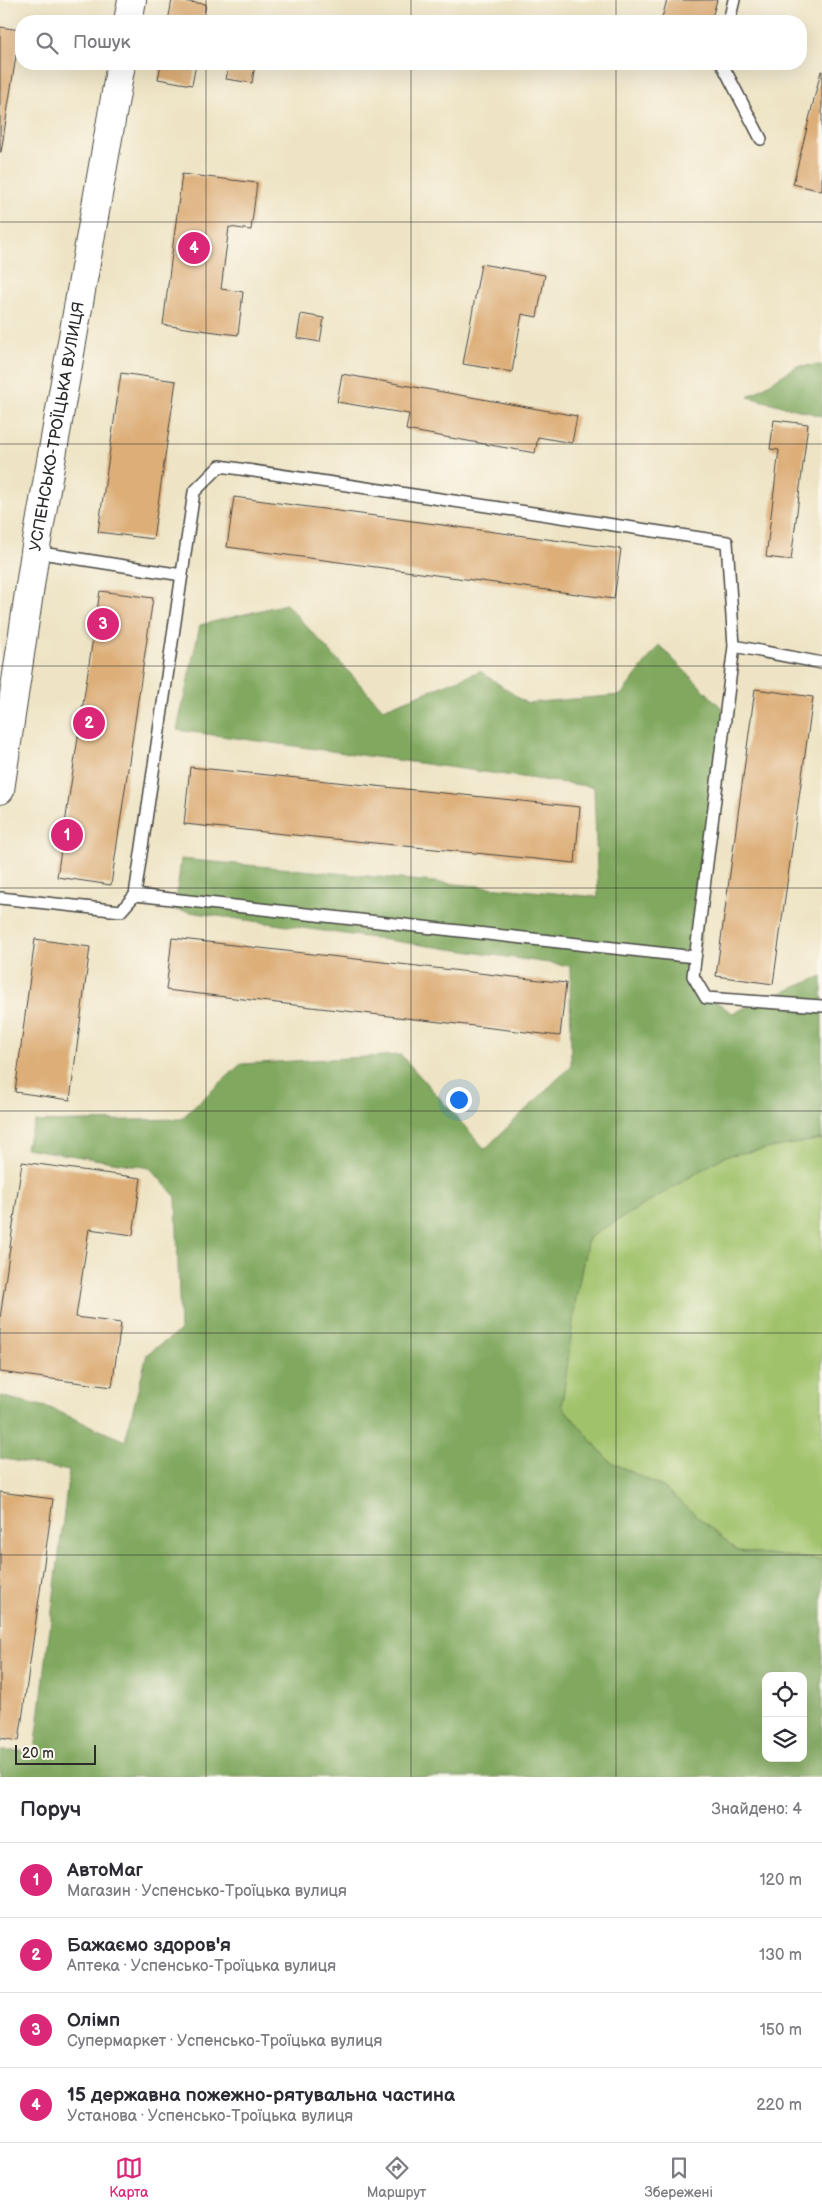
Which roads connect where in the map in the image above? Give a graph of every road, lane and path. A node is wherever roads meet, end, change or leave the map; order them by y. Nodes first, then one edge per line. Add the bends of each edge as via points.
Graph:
1 (132, 0) edge
2 (734, 0) edge
3 (129, 15) edge
4 (730, 15) edge
5 (120, 70) edge
6 (725, 70) edge
7 (761, 140) dead end
8 (35, 552) junction
9 (182, 575) junction
10 (734, 646) junction
11 (822, 663) edge
12 (1, 775) edge
13 (135, 895) junction
14 (0, 898) edge
15 (695, 958) junction
16 (822, 1006) edge

1 - 3 main road
2 - 4 lane
5 - 8 main road, УСПЕНСЬКО-ТРОЇЦЬКА ВУЛИЦЯ
6 - 7 lane
8 - 9 lane
8 - 12 main road, УСПЕНСЬКО-ТРОЇЦЬКА ВУЛИЦЯ
9 - 10 lane via 194,492 220,466 727,542
9 - 13 lane
10 - 11 lane
10 - 15 lane
13 - 14 lane via 121,911
13 - 15 lane
15 - 16 lane via 693,976 706,998

